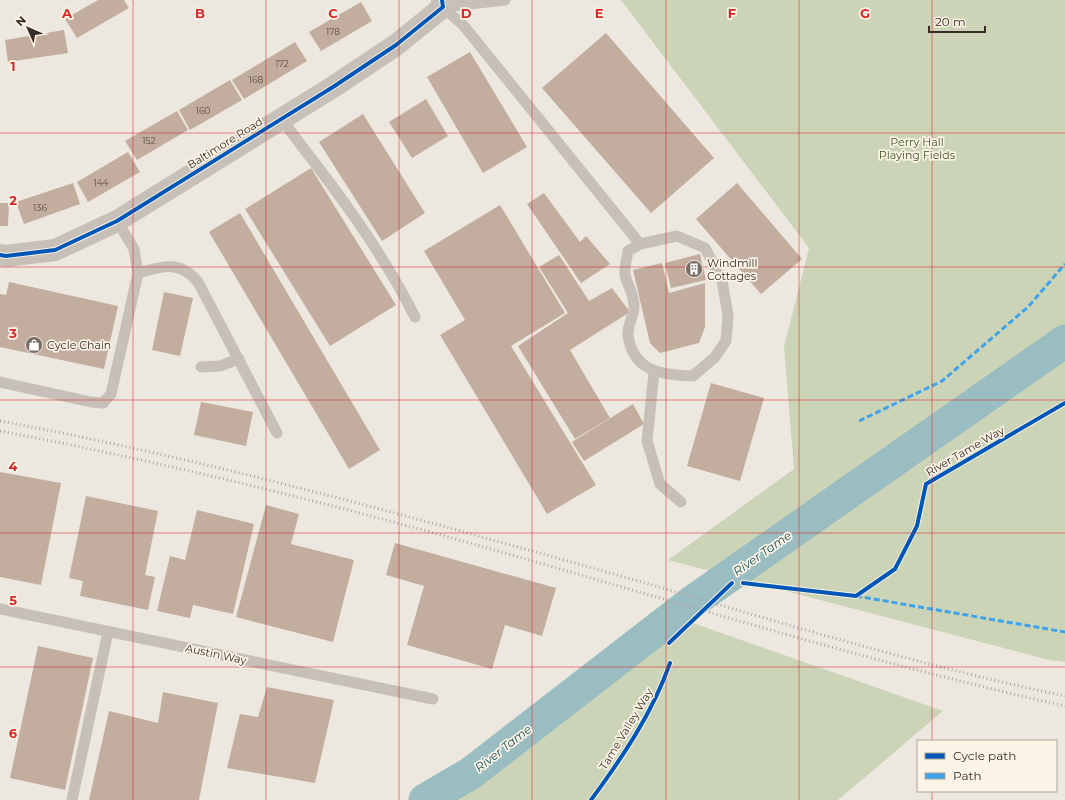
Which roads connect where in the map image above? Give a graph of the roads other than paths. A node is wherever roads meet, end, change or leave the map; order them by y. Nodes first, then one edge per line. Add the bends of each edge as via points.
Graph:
1 (505, 0) edge
2 (443, 4) edge
3 (281, 119) junction
4 (117, 221) junction
5 (640, 244) junction
6 (0, 255) edge
7 (138, 273) junction
8 (415, 317) dead end
9 (239, 359) junction
10 (201, 367) dead end
11 (654, 372) junction
12 (0, 382) edge
13 (277, 433) dead end
14 (681, 502) dead end
15 (0, 609) edge
16 (108, 632) junction
17 (433, 699) dead end
18 (72, 800) edge

1 - 2 lane
2 - 3 street, Baltimore Road via 396,45
2 - 5 lane via 464,26
3 - 4 street, Baltimore Road
3 - 8 lane via 332,184 391,270
4 - 6 street, Baltimore Road via 55,250
4 - 7 lane via 134,249
5 - 11 lane via 628,251 625,274 634,308 628,334 636,360
5 - 11 lane via 677,236 705,248 722,281 728,315 726,341 714,358 693,376 672,376
7 - 9 lane via 173,266 182,268 192,275
7 - 12 lane via 110,394 103,403
9 - 10 lane via 220,366
9 - 13 lane
11 - 14 lane via 647,441 660,484
15 - 16 lane, Austin Way
16 - 17 lane, Austin Way
16 - 18 lane

